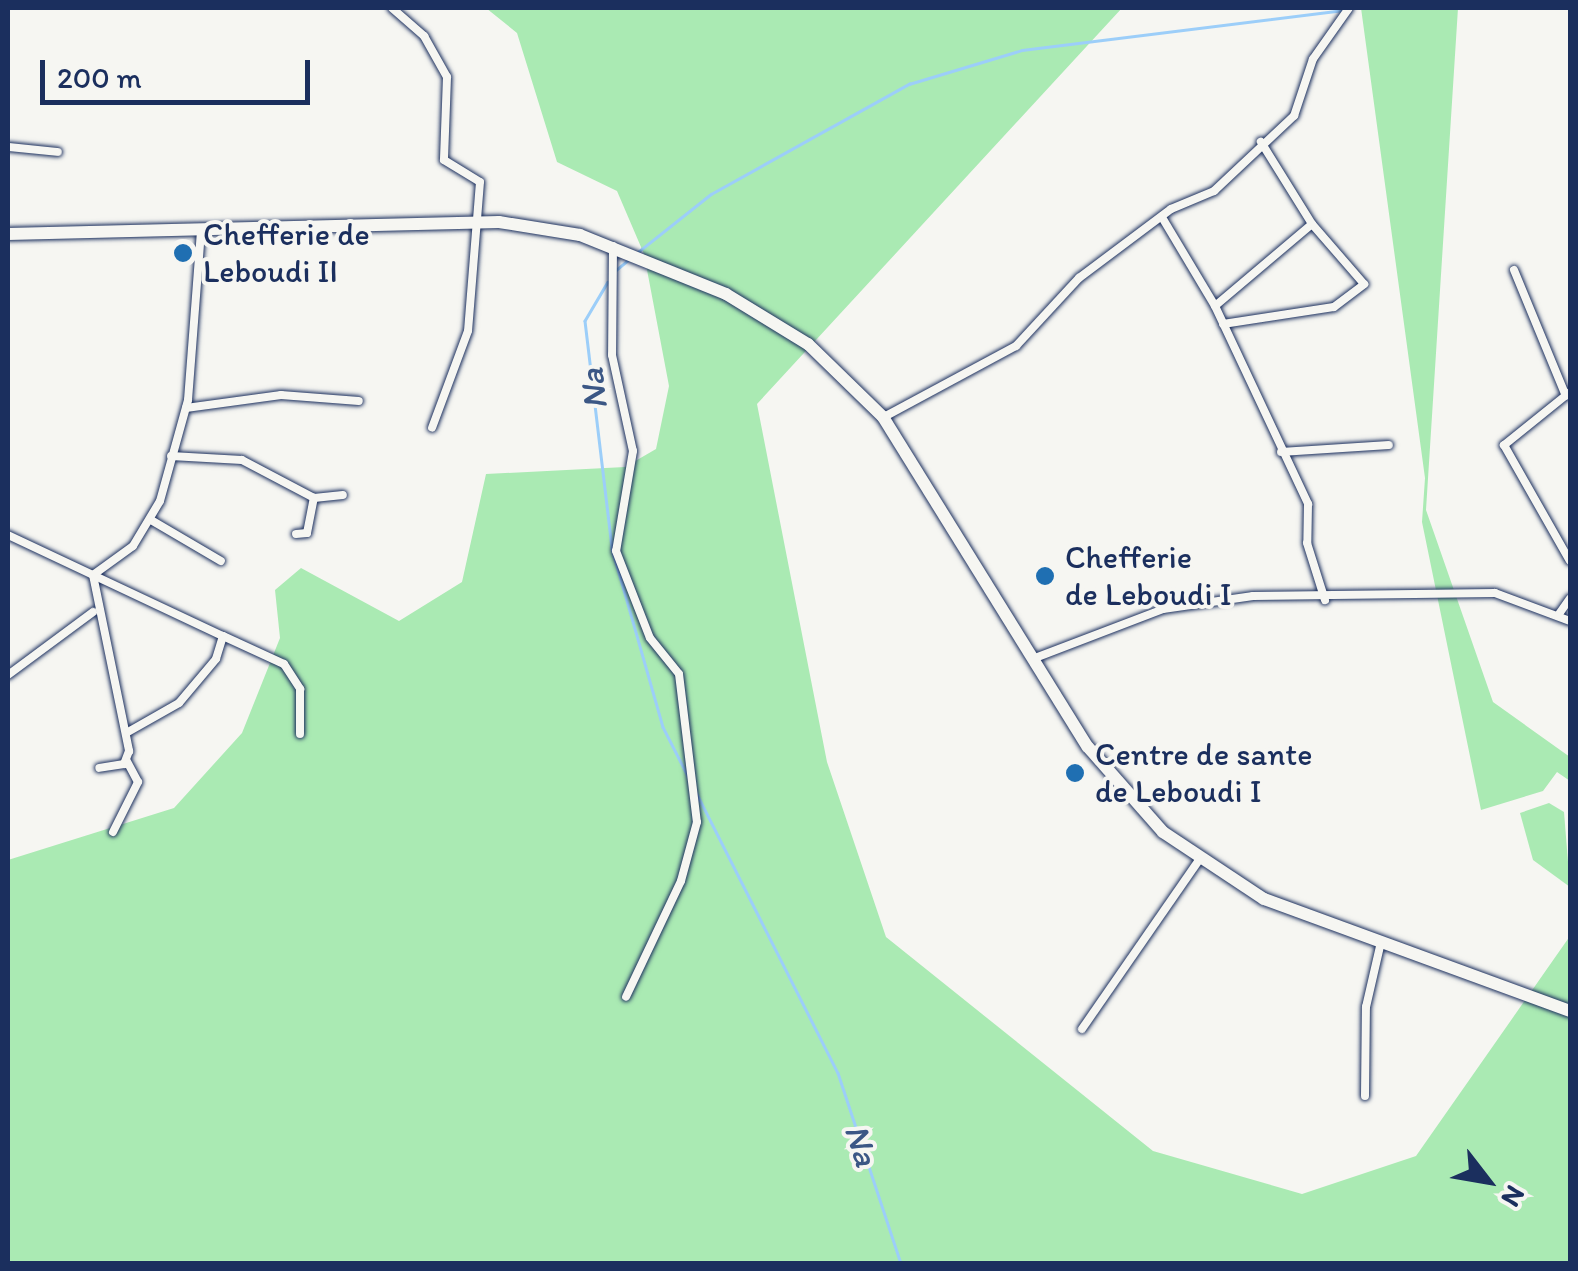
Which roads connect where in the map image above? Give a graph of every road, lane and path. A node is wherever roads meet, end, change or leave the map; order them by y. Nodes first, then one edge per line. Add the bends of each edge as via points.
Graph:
1 (392, 8) edge
2 (1349, 8) edge
3 (1261, 142) junction
4 (8, 147) edge
5 (58, 152) dead end
6 (1163, 219) junction
7 (480, 222) junction
8 (1312, 224) junction
9 (200, 230) junction
10 (8, 234) edge
11 (613, 246) junction
12 (1514, 270) dead end
13 (1216, 306) junction
14 (1224, 324) junction
15 (1568, 394) edge
16 (359, 401) dead end
17 (186, 408) junction
18 (883, 417) junction
19 (432, 428) dead end
20 (1389, 445) dead end
21 (1281, 452) junction
22 (170, 456) junction
23 (343, 494) dead end
24 (314, 498) junction
25 (151, 520) junction
26 (296, 534) dead end
27 (8, 535) edge
28 (221, 561) dead end
29 (1570, 561) edge
30 (93, 575) junction
31 (1570, 598) edge
32 (1325, 600) junction
33 (93, 612) junction
34 (1559, 614) junction
35 (1570, 621) edge
36 (222, 636) junction
37 (1035, 658) junction
38 (8, 675) edge
39 (128, 732) junction
40 (300, 734) dead end
41 (127, 762) junction
42 (99, 768) dead end
43 (113, 832) dead end
44 (1199, 860) junction
45 (1381, 942) junction
46 (626, 998) dead end
47 (1570, 1011) edge
48 (1082, 1029) dead end
49 (1365, 1096) dead end

1 - 7 street via 424,36 446,78 444,160 478,178
2 - 3 street via 1312,58 1298,110
3 - 6 street via 1210,195
3 - 8 street
4 - 5 street
6 - 13 street
6 - 18 street via 1080,278 1016,346
7 - 9 main road
7 - 11 main road
7 - 19 street via 468,331
8 - 13 street
8 - 14 street via 1364,279 1357,296
9 - 10 main road
9 - 17 street
11 - 18 main road via 786,327
11 - 46 street via 612,355 633,450 616,551 650,638 678,674 697,822 688,864
12 - 15 street
13 - 14 street
14 - 21 street
15 - 29 street via 1504,445
16 - 17 street via 281,395
17 - 22 street
18 - 37 main road
20 - 21 street
21 - 32 street via 1308,504 1307,542
22 - 24 street via 242,460
22 - 25 street
23 - 24 street
24 - 26 street via 307,533
25 - 28 street
25 - 30 street via 128,552
27 - 30 street
30 - 33 street
30 - 36 street
31 - 34 street
32 - 34 street via 1495,593
32 - 37 street via 1253,596 1163,609
33 - 38 street
33 - 39 street
34 - 35 street
36 - 39 street via 216,659 179,703
36 - 40 street via 284,664 300,688
37 - 44 main road via 1110,778
39 - 41 street
41 - 42 street
41 - 43 street via 138,782
44 - 45 main road via 1264,899
44 - 48 street
45 - 47 main road
45 - 49 street via 1366,1007

